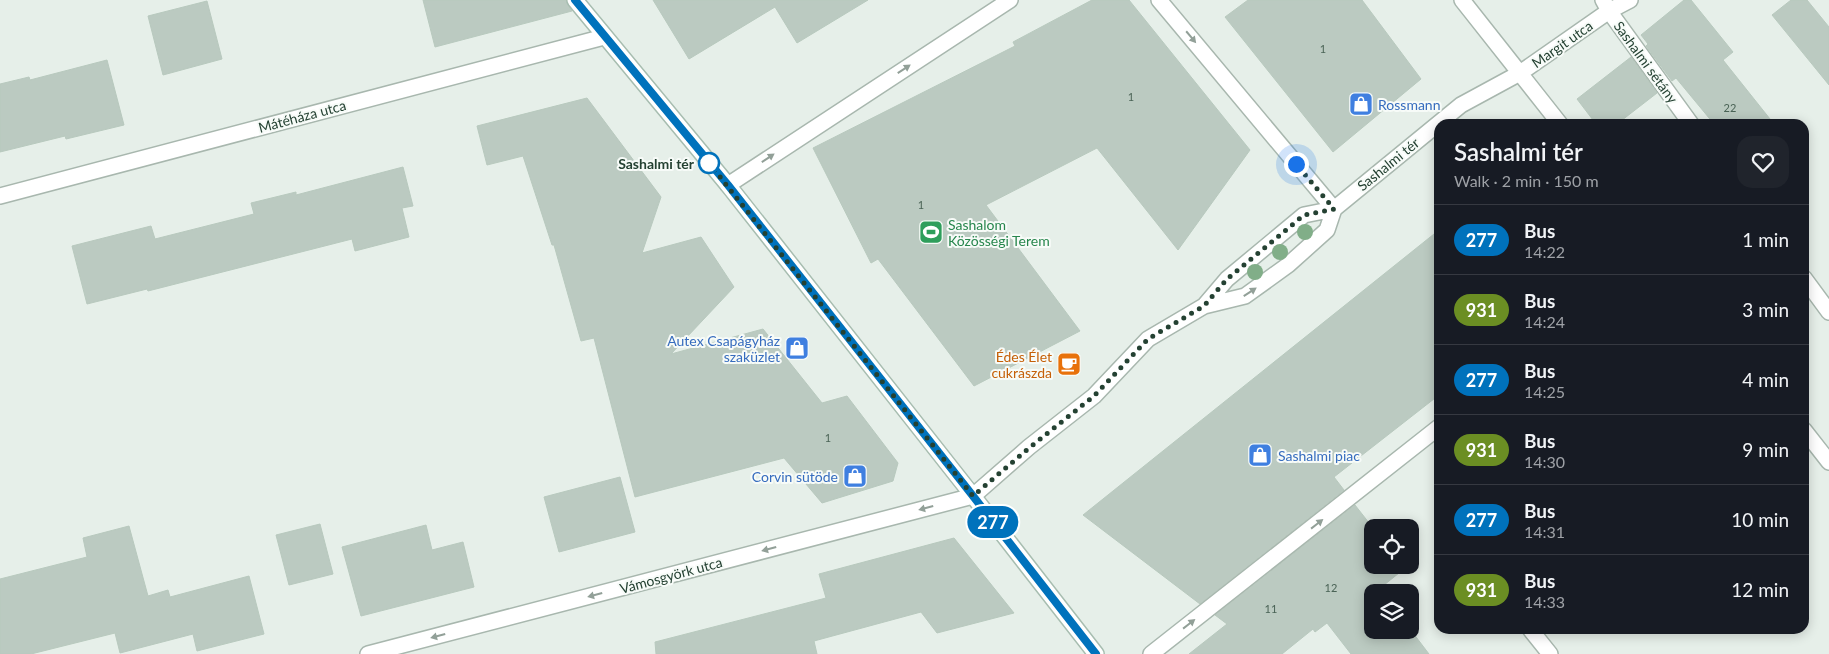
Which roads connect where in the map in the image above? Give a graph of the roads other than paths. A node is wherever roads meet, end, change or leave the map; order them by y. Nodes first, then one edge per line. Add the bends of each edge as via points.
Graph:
1 (575, 0) edge
2 (1010, 0) edge
3 (1159, 0) edge
4 (1462, 0) edge
5 (1630, 0) edge
6 (1606, 6) edge
7 (604, 37) junction
8 (1520, 73) junction
9 (1444, 119) edge
10 (1556, 119) edge
11 (1687, 119) edge
12 (1434, 127) edge
13 (728, 185) junction
14 (0, 196) edge
15 (1334, 209) junction
16 (1809, 285) edge
17 (1204, 306) junction
18 (1829, 312) edge
19 (1434, 431) edge
20 (1809, 436) edge
21 (1829, 462) edge
22 (973, 496) junction
23 (1534, 634) edge
24 (368, 654) edge
25 (1096, 654) edge
26 (1151, 654) edge
27 (1550, 654) edge

1 - 7 street
13 -> 2 street
3 -> 15 street
4 - 8 street
5 - 6 street, Margit utca
6 - 8 street, Margit utca
6 - 11 street, Sashalmi sétány
7 - 13 street
7 - 14 street, Mátéháza utca
8 - 9 street, Sashalmi tér via 1461,105
8 - 10 street
12 - 15 street, Sashalmi tér
13 - 22 street
15 - 17 street, Sashalmi tér via 1304,215 1227,279
17 -> 15 street, Sashalmi tér via 1245,296 1288,265 1327,230
16 - 18 street
17 - 22 street, Sashalmi tér via 1148,339 1094,396
26 -> 19 street
20 - 21 street
22 -> 24 street, Vámosgyörk utca
22 - 25 street
23 - 27 street

